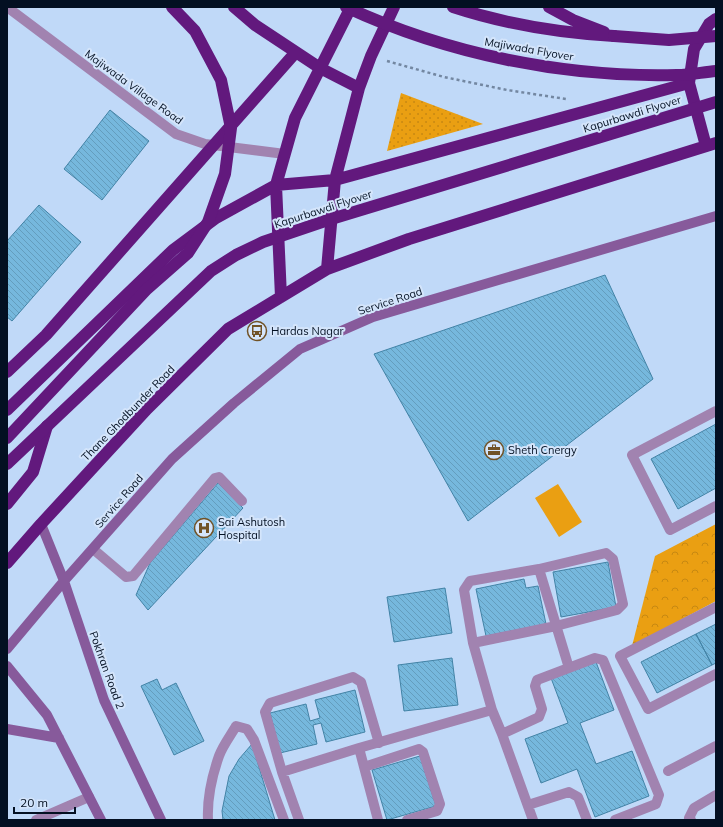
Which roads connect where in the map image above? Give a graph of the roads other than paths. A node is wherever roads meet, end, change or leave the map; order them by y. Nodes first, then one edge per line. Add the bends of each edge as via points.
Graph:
1 (7, 7) edge
2 (172, 7) edge
3 (234, 7) edge
4 (346, 7) edge
5 (351, 7) edge
6 (394, 7) edge
7 (453, 7) edge
8 (549, 7) edge
9 (716, 19) edge
10 (614, 36) junction
11 (716, 36) edge
12 (296, 52) junction
13 (320, 68) junction
14 (716, 71) edge
15 (689, 83) junction
16 (359, 88) junction
17 (716, 102) edge
18 (214, 145) junction
19 (711, 145) edge
20 (285, 154) junction
21 (335, 180) junction
22 (276, 185) junction
23 (716, 216) edge
24 (327, 269) junction
25 (281, 297) junction
26 (7, 372) edge
27 (7, 410) edge
28 (716, 411) edge
29 (47, 426) junction
30 (7, 438) edge
31 (7, 464) edge
32 (242, 501) dead end
33 (7, 504) edge
34 (716, 506) edge
35 (41, 524) junction
36 (93, 549) junction
37 (7, 563) edge
38 (539, 569) junction
39 (64, 581) junction
40 (716, 607) edge
41 (556, 626) junction
42 (473, 643) junction
43 (7, 649) edge
44 (7, 666) edge
45 (569, 668) junction
46 (716, 674) edge
47 (492, 710) junction
48 (7, 729) edge
49 (502, 734) junction
50 (59, 738) junction
51 (379, 743) junction
52 (716, 746) edge
53 (359, 748) junction
54 (364, 767) junction
55 (668, 771) dead end
56 (282, 772) junction
57 (716, 795) edge
58 (89, 797) junction
59 (528, 805) junction
60 (36, 820) edge
61 (101, 820) edge
62 (161, 820) edge
63 (208, 820) edge
64 (284, 820) edge
65 (299, 820) edge
66 (378, 820) edge
67 (408, 820) edge
68 (533, 820) edge
69 (587, 820) edge
70 (614, 820) edge
71 (691, 820) edge

1 - 18 street, Majiwada Village Road via 164,127 176,134
2 - 30 highway, bridge via 195,31 221,80 232,128 225,174 208,222 188,253 147,289
3 - 12 highway via 255,25
4 - 14 highway, Majiwada Flyover, bridge via 447,45 487,56 553,68 617,74 670,75
5 - 13 highway
6 - 16 highway
7 - 10 highway, Majiwada Flyover via 530,26
8 - 10 highway via 573,20
9 - 15 highway via 694,49
10 - 11 highway, Majiwada Flyover, bridge via 669,40
12 - 13 highway
12 - 18 highway
13 - 16 highway
13 - 20 highway via 295,118
15 - 19 highway
15 - 21 highway
16 - 21 highway
17 - 29 highway, Kapurbawdi Flyover, bridge via 328,220 263,242 236,255 211,271
18 - 20 street, Majiwada Village Road
18 - 26 highway via 46,335
19 - 24 highway, Thane Ghodbunder Road via 409,239
20 - 22 highway
21 - 22 highway
21 - 24 highway
22 - 25 highway
22 - 27 highway via 216,218 168,255
23 - 36 street, Service Road via 373,317 300,349 234,403 172,459
24 - 25 highway, Thane Ghodbunder Road
25 - 35 highway, Thane Ghodbunder Road via 228,329 147,409
28 - 34 street via 632,455 670,530
29 - 31 highway, Kapurbawdi Flyover, bridge
29 - 33 highway via 32,472
32 - 36 street via 219,477 215,478 133,576 126,577 120,573
35 - 37 highway, Thane Ghodbunder Road
35 - 39 street, Pokhran Road 2
36 - 39 street, Service Road
38 - 41 street
38 - 41 street via 606,553 613,559 623,604 617,610
38 - 42 street via 470,581 464,590
39 - 43 street, Service Road
39 - 62 street, Pokhran Road 2 via 104,700
40 - 46 street via 620,656 648,709
41 - 42 street
41 - 45 street
42 - 47 street
44 - 50 street via 47,715
45 - 49 street via 537,680 535,686 542,709 539,717
45 - 70 street via 595,658 603,660 659,795 656,804
47 - 49 street
47 - 51 street
48 - 50 street
49 - 59 street
50 - 58 street
51 - 53 street
51 - 56 street via 362,682 353,677 270,703 265,712
52 - 55 street
53 - 54 street
53 - 56 street
54 - 66 street
54 - 67 street via 419,749 423,752 440,804 437,811
56 - 65 street
57 - 71 street via 694,808 689,818
58 - 60 street
58 - 61 street
59 - 68 street
59 - 69 street via 570,792 578,797
63 - 64 street via 213,777 220,754 236,726 247,729 254,740

